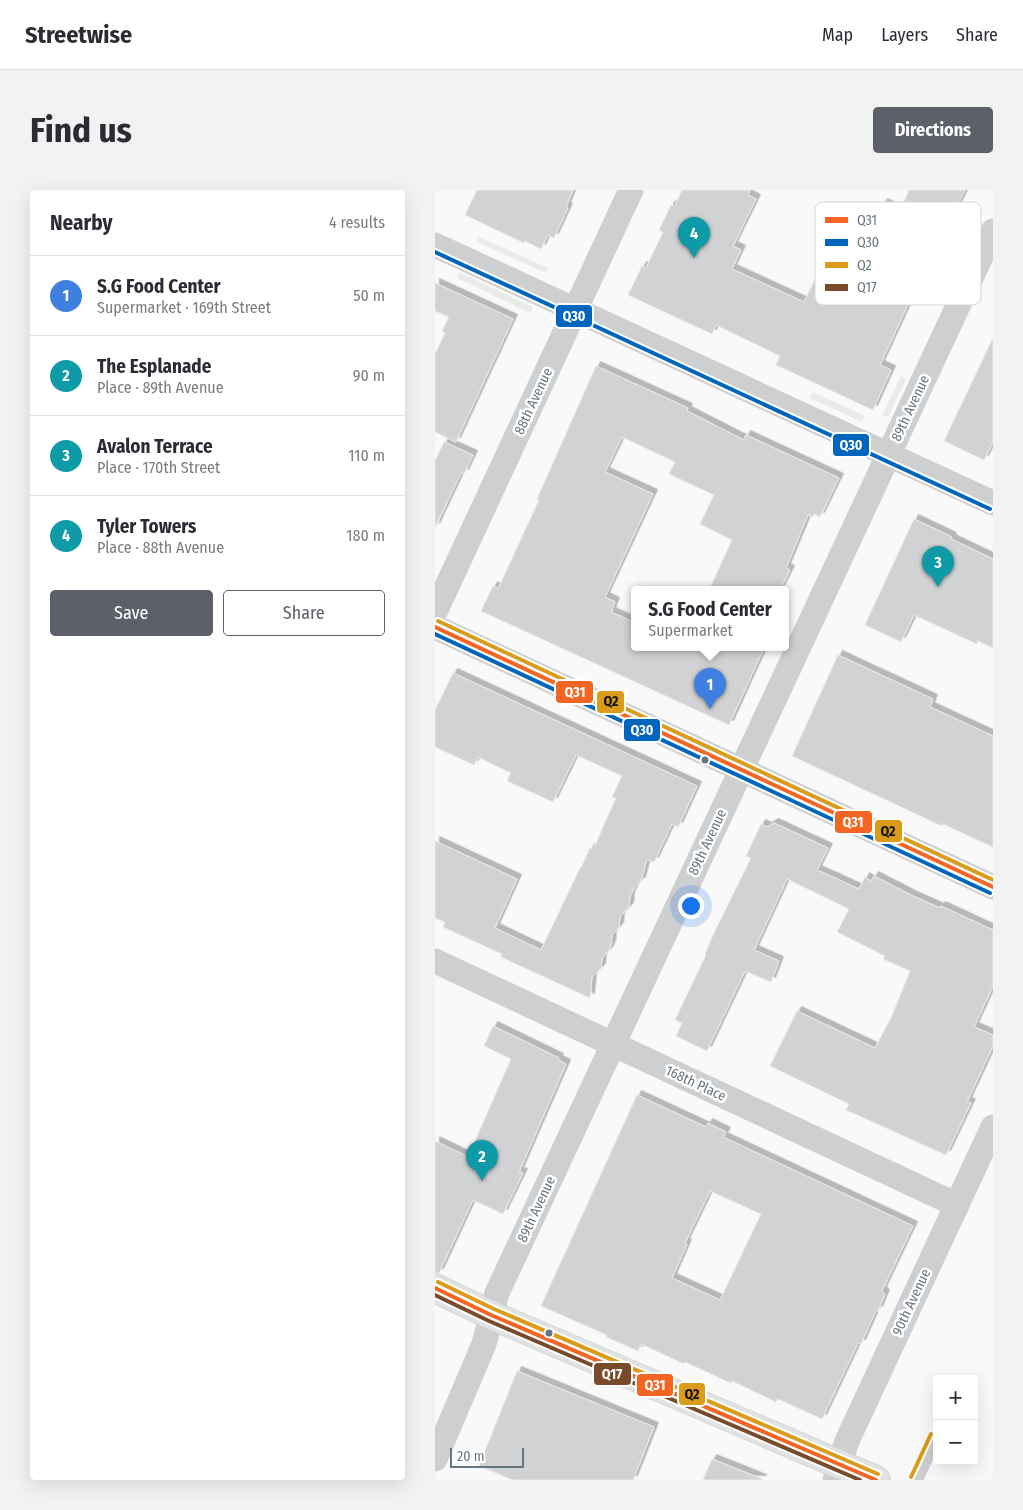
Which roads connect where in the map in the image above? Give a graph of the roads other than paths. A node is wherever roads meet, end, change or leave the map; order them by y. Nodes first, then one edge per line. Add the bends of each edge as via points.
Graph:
1 (631, 190) edge
2 (993, 231) edge
3 (435, 245) edge
4 (981, 257) edge
5 (959, 305) edge
6 (575, 309) junction
7 (889, 455) junction
8 (993, 504) edge
9 (435, 612) edge
10 (435, 627) edge
11 (741, 770) junction
12 (993, 887) edge
13 (435, 961) edge
14 (613, 1044) junction
15 (993, 1127) edge
16 (957, 1204) junction
17 (435, 1288) edge
18 (491, 1315) junction
19 (933, 1446) edge
20 (435, 1459) edge
21 (837, 1472) edge
22 (876, 1480) edge
23 (917, 1480) edge

1 - 6 street, 88th Avenue
2 - 4 street, 89th Avenue
3 - 6 street
5 - 7 street, 89th Avenue
6 - 7 street
6 - 9 street, 88th Avenue
7 - 8 street
7 - 11 street, 89th Avenue
10 - 11 street
11 - 12 street
11 - 14 street, 89th Avenue
13 - 14 street, 168th Place
14 - 16 street, 168th Place
14 - 18 street, 89th Avenue via 497,1293
15 - 16 street, 90th Avenue
16 - 21 street, 90th Avenue via 847,1442
17 - 18 main road
18 - 20 street, 89th Avenue via 484,1344
18 - 21 main road
19 - 23 lane
21 - 22 main road

